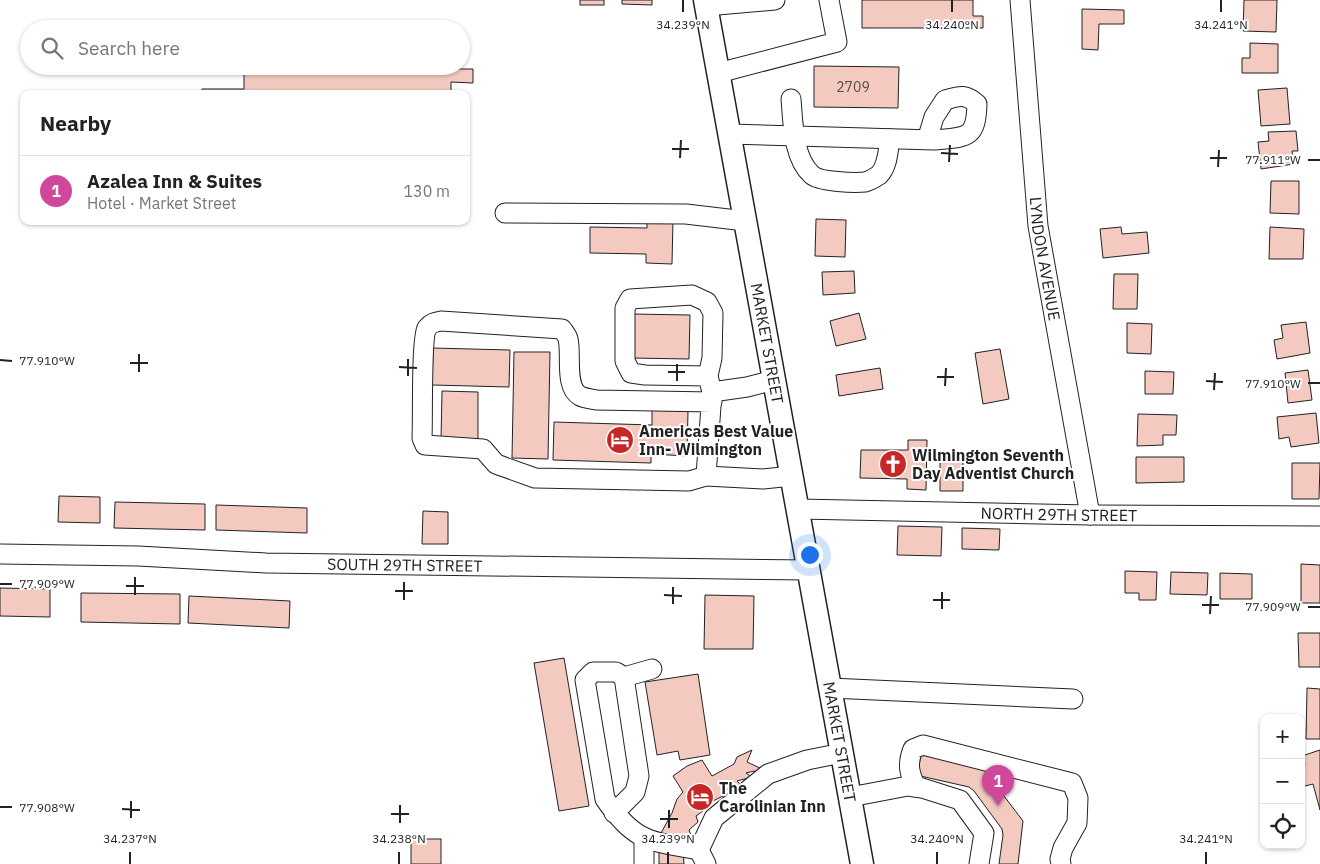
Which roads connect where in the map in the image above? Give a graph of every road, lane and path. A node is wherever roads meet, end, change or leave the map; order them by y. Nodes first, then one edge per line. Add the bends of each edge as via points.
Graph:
1 (775, 0) edge
2 (829, 0) edge
3 (1020, 0) edge
4 (705, 3) edge
5 (718, 72) junction
6 (792, 99) dead end
7 (729, 134) junction
8 (794, 136) junction
9 (890, 138) junction
10 (927, 140) dead end
11 (505, 213) dead end
12 (745, 221) junction
13 (774, 380) junction
14 (711, 390) junction
15 (706, 476) junction
16 (792, 476) junction
17 (798, 509) junction
18 (1090, 515) junction
19 (1320, 516) edge
20 (0, 554) edge
21 (809, 570) junction
22 (652, 669) dead end
23 (624, 677) junction
24 (830, 688) junction
25 (1073, 699) dead end
26 (842, 753) junction
27 (916, 787) junction
28 (850, 797) junction
29 (614, 813) junction
30 (644, 838) junction
31 (702, 857) edge
32 (644, 864) edge
33 (862, 864) edge
34 (979, 864) edge
35 (1061, 864) edge

1 - 4 street
2 - 5 street via 837,42
3 - 18 street, LYNDON AVENUE via 1038,226
4 - 5 main road, MARKET STREET
5 - 7 main road, MARKET STREET
6 - 8 street
7 - 8 street
7 - 12 main road, MARKET STREET
8 - 9 street
8 - 9 street via 800,157 813,176 866,182 879,174 885,165
9 - 10 street
11 - 12 street via 686,214
12 - 13 main road, MARKET STREET
13 - 14 street
13 - 16 main road, MARKET STREET
14 - 14 street via 713,313 707,302 692,295 630,299 625,308 625,361 631,373
14 - 15 street
14 - 15 street via 596,400 580,396 573,388 568,337 562,329 441,321 432,323 426,330 422,438 425,445 483,449 496,464 535,478 689,481
15 - 16 street via 763,479
16 - 17 main road, MARKET STREET
17 - 18 street, NORTH 29TH STREET
17 - 21 main road, MARKET STREET
18 - 19 street, NORTH 29TH STREET
20 - 21 street, SOUTH 29TH STREET via 138,556 266,563
21 - 24 main road, MARKET STREET
22 - 23 street
23 - 29 street via 639,776 635,792
23 - 29 street via 616,672 593,672 585,680 605,799
24 - 25 street
24 - 26 main road, MARKET STREET
26 - 28 main road, MARKET STREET
26 - 31 street via 807,760 768,774 714,818
27 - 28 street
27 - 34 street via 960,800 984,833
27 - 35 street via 908,761 913,749 922,745 1072,783 1078,798 1077,823 1063,848
28 - 33 main road, MARKET STREET
29 - 30 street via 625,826
30 - 31 street
30 - 32 street

